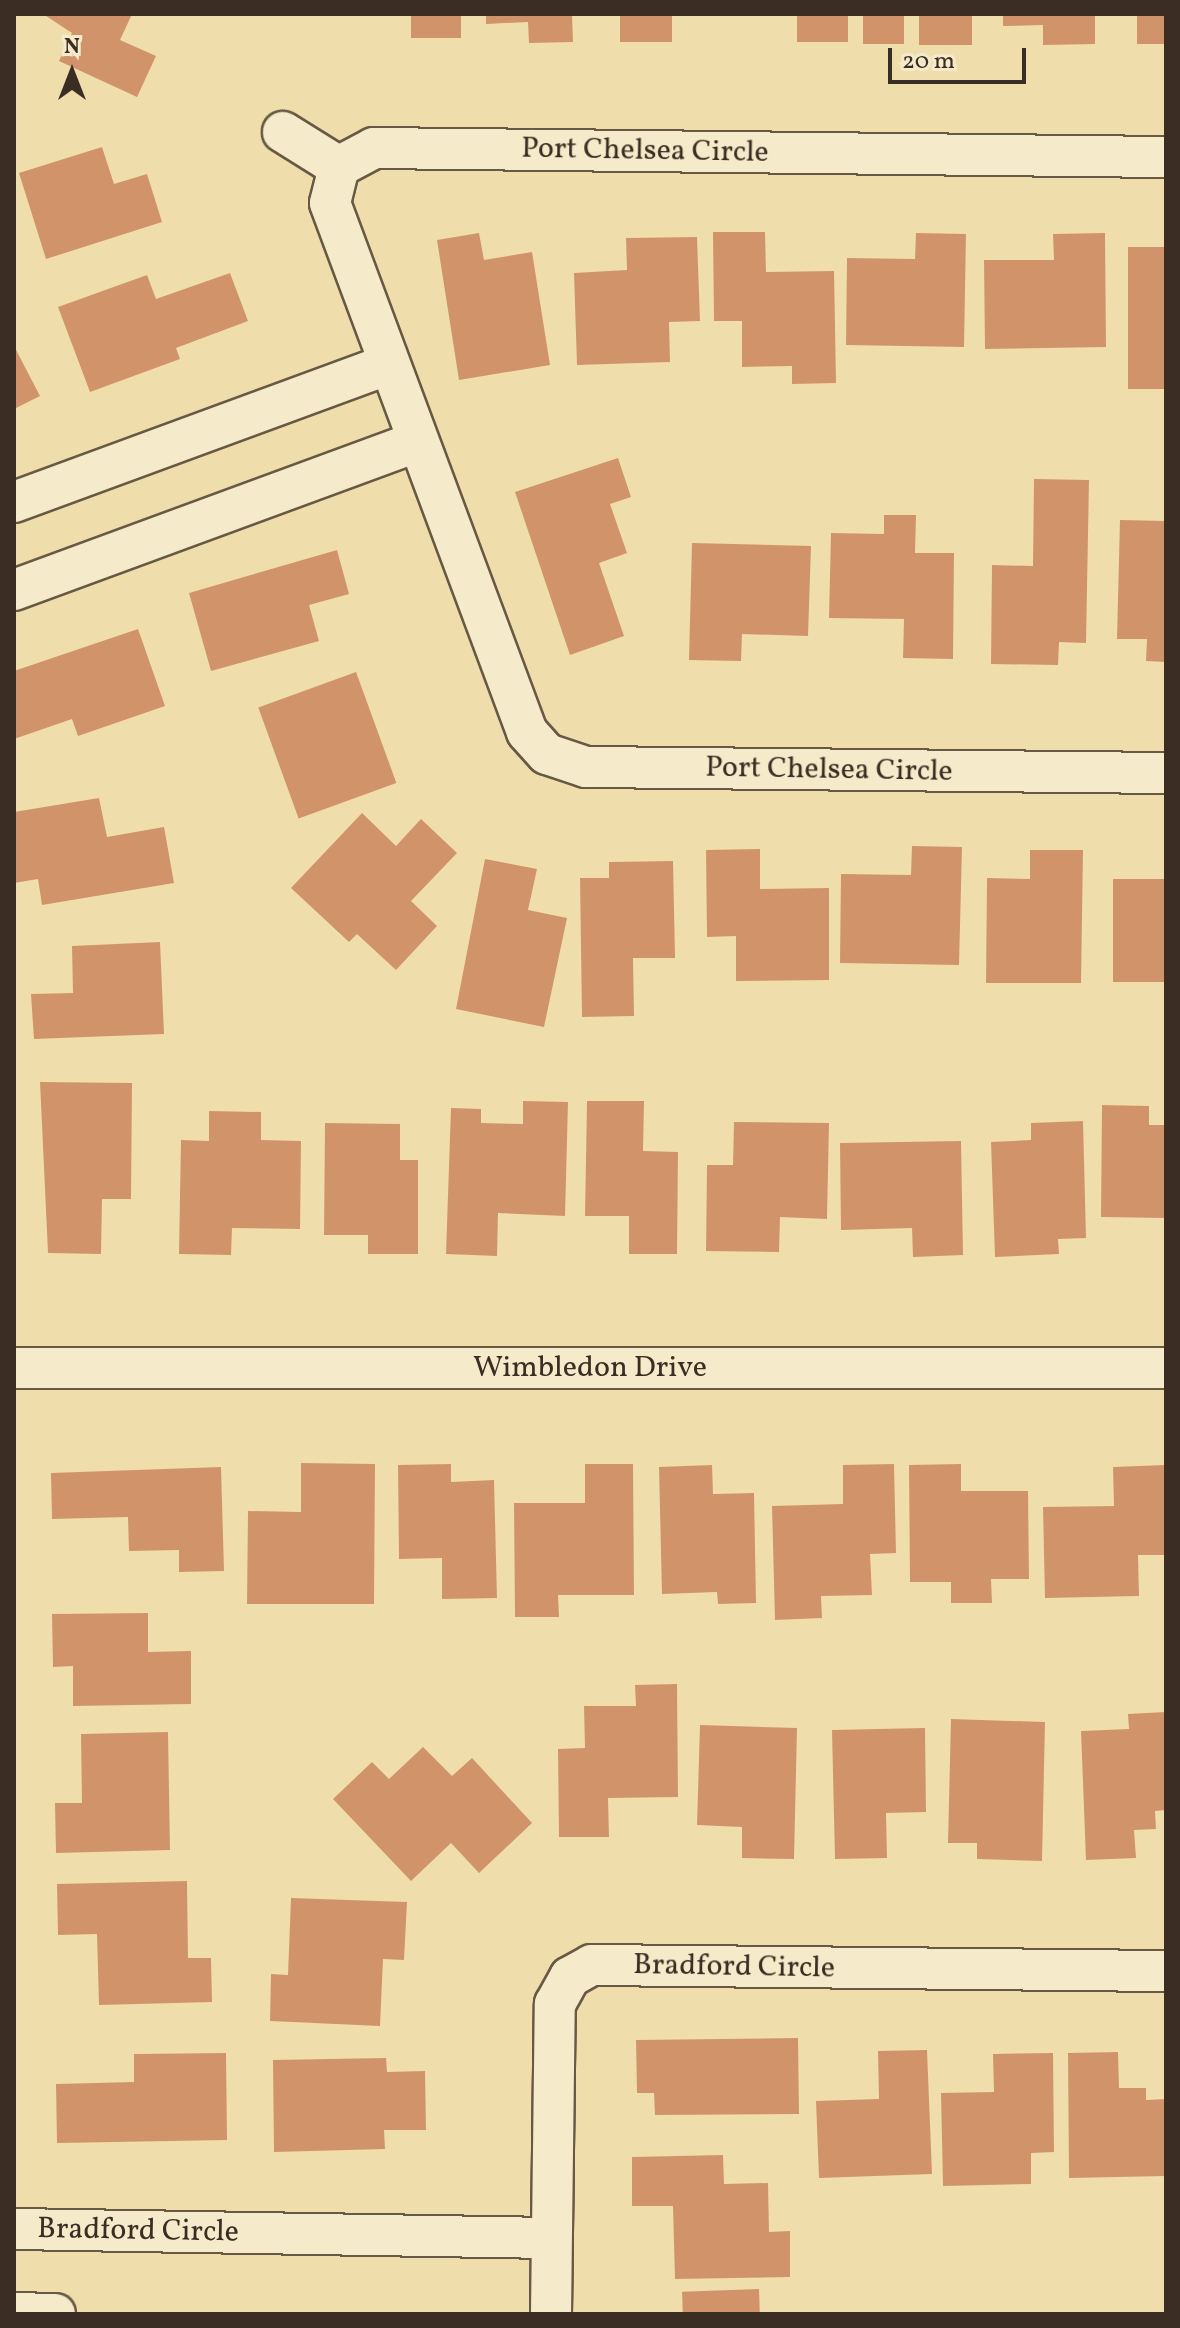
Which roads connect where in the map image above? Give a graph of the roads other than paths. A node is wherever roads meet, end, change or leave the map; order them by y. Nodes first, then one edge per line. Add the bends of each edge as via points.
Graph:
1 (283, 132) dead end
2 (1166, 157) edge
3 (339, 167) junction
4 (387, 365) junction
5 (416, 442) junction
6 (14, 502) edge
7 (14, 590) edge
8 (1166, 773) edge
9 (14, 1368) edge
10 (1166, 1368) edge
11 (1166, 1971) edge
12 (14, 2229) edge
13 (550, 2238) junction
14 (14, 2313) edge
15 (55, 2314) edge
16 (551, 2314) edge

1 - 3 street
2 - 3 street, Port Chelsea Circle via 374,148
3 - 4 street, Port Chelsea Circle via 331,222
4 - 5 street, Port Chelsea Circle
4 - 6 street
5 - 7 street
5 - 8 street, Port Chelsea Circle via 527,732 547,754 586,767
9 - 10 street, Wimbledon Drive
11 - 13 street, Bradford Circle via 592,1965 570,1977 555,2004
12 - 13 street, Bradford Circle
13 - 16 street, Bradford Circle
14 - 15 street

